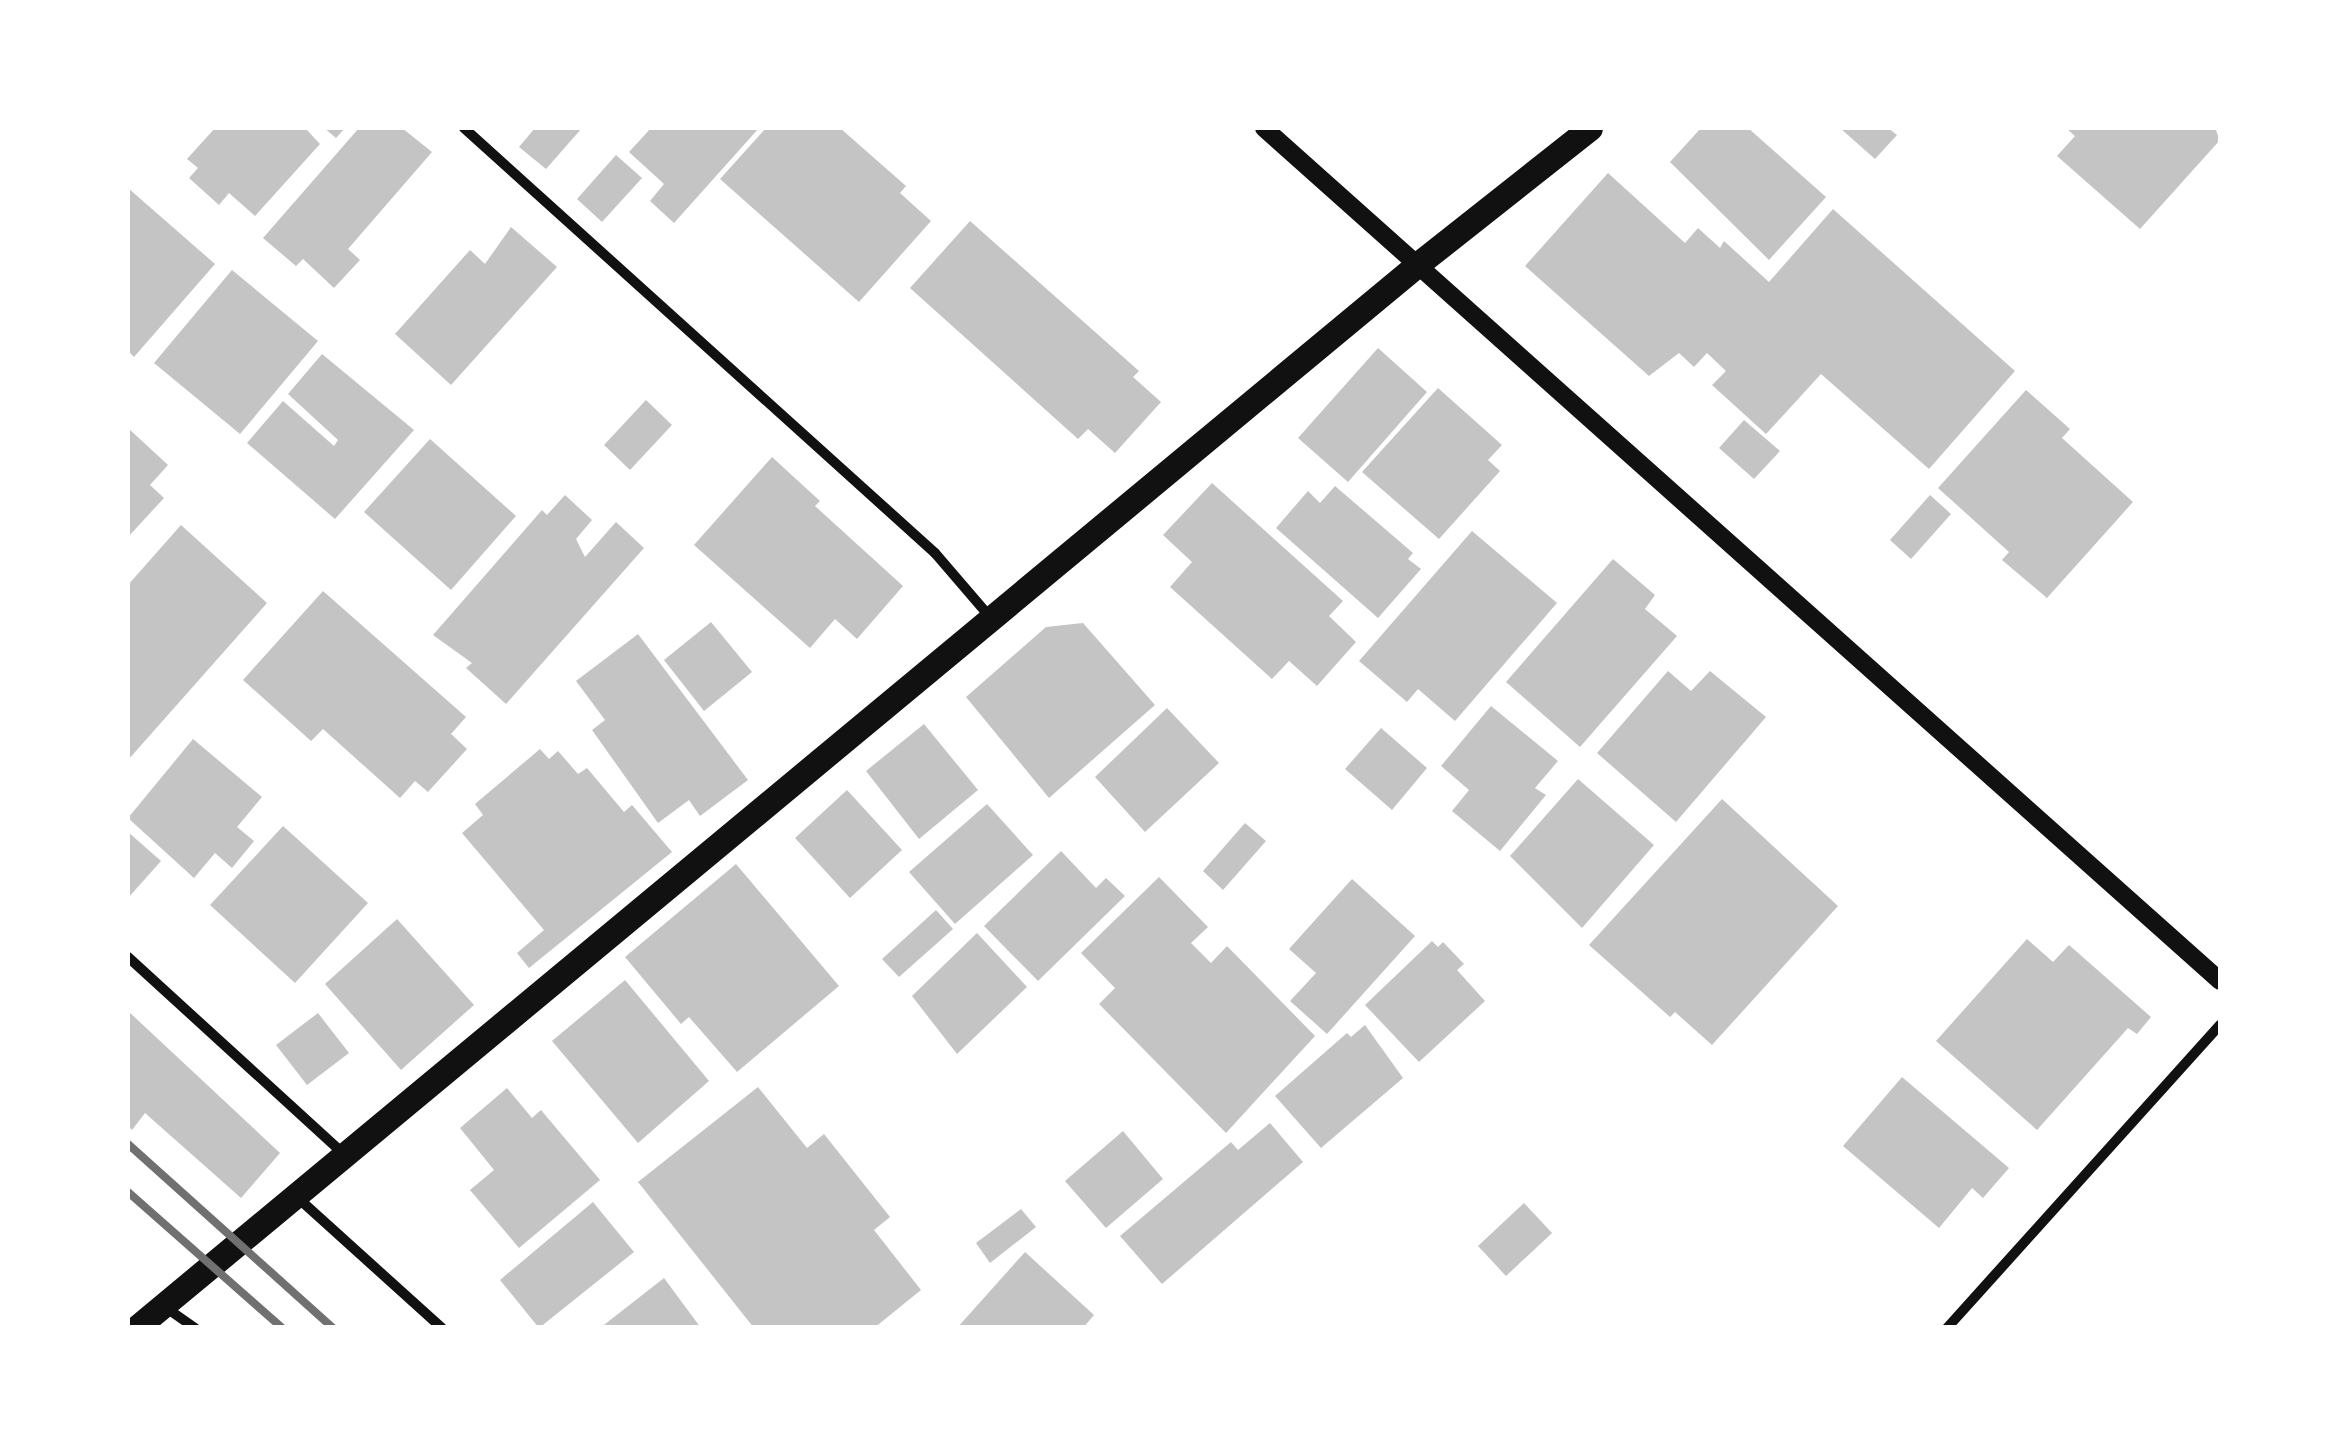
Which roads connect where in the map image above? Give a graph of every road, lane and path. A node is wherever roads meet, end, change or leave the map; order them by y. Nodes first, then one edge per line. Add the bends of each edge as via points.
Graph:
1 (464, 128) edge
2 (1264, 128) edge
3 (1590, 128) edge
4 (1418, 264) junction
5 (994, 621) junction
6 (128, 957) edge
7 (2220, 982) edge
8 (2220, 1025) edge
9 (346, 1156) junction
10 (296, 1196) junction
11 (164, 1306) junction
12 (136, 1328) edge
13 (195, 1328) edge
14 (442, 1328) edge
15 (1947, 1328) edge

1 - 5 street via 936,553
2 - 4 street
3 - 4 main road
4 - 5 main road
4 - 7 street
5 - 9 main road
6 - 9 street
8 - 15 street
9 - 10 main road
10 - 11 main road
10 - 14 street
11 - 12 main road
11 - 13 street

